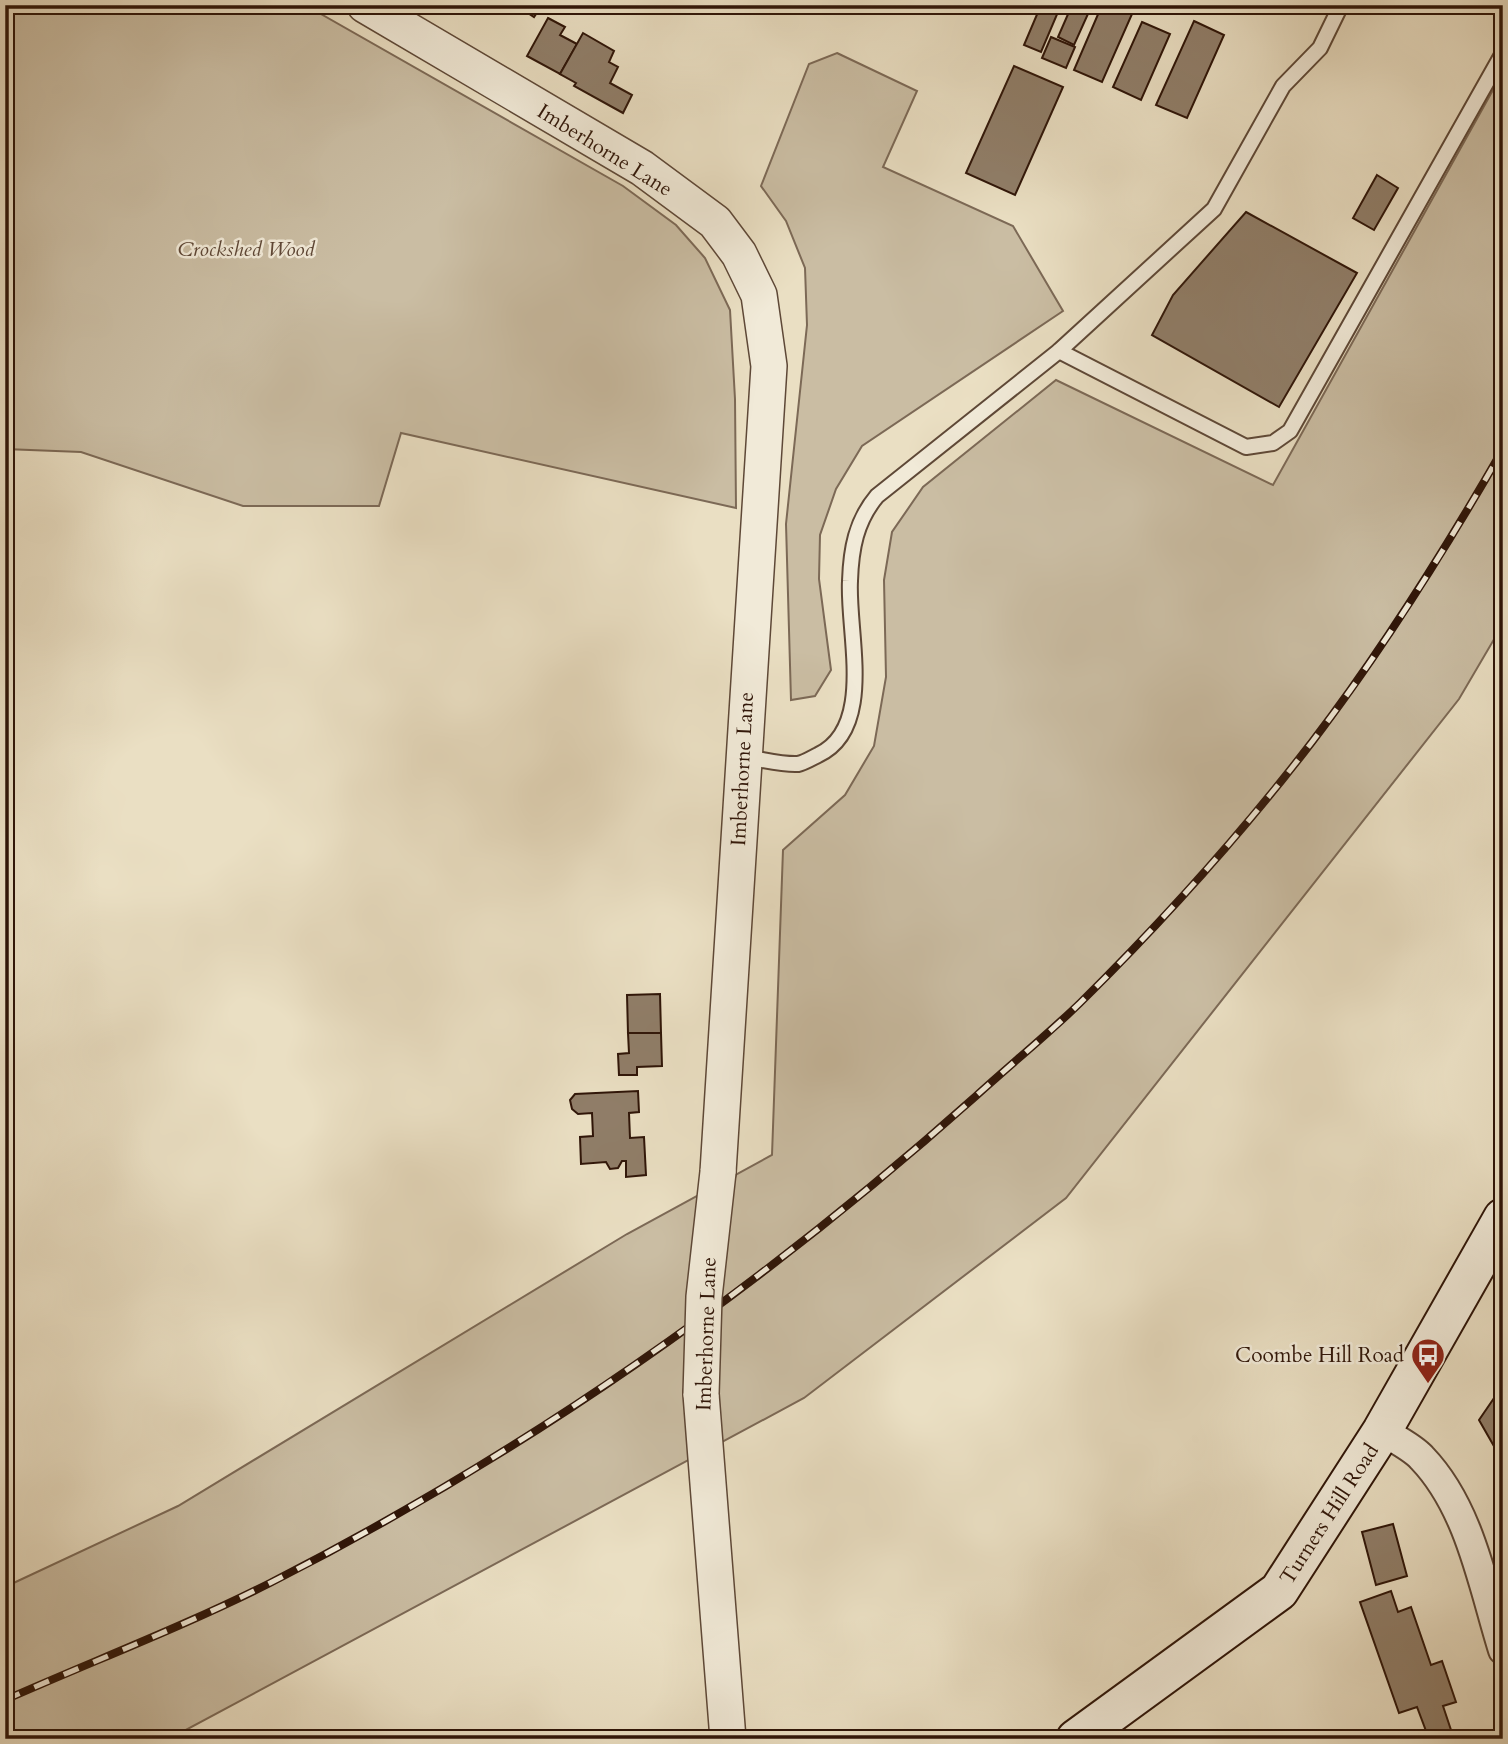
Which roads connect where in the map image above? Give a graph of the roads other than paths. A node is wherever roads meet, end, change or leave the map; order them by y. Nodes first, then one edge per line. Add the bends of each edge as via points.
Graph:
1 (365, 5) edge
2 (1341, 5) edge
3 (1503, 53) edge
4 (1059, 351) junction
5 (743, 757) junction
6 (1503, 1218) edge
7 (1382, 1431) junction
8 (1503, 1650) edge
9 (729, 1739) edge
10 (1076, 1739) edge

1 - 5 street, Imberhorne Lane via 642,168 715,222 739,254 759,295 769,366
2 - 4 lane via 1320,48 1283,86 1214,209
3 - 4 lane via 1290,430 1273,443 1246,447
4 - 5 lane via 877,496 862,514 849,583 855,665 851,715 832,748 799,764
5 - 9 street, Imberhorne Lane, bridge via 701,1394
6 - 7 main road, Turners Hill Road
7 - 8 street via 1421,1456 1449,1492
7 - 10 main road, Turners Hill Road via 1279,1591

